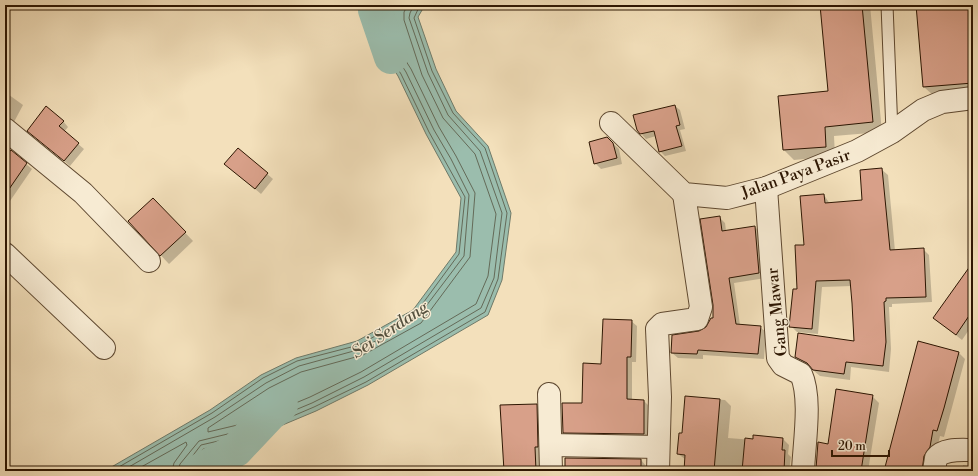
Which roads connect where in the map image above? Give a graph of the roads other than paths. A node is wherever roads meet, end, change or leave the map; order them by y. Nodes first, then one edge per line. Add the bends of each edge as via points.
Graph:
1 (887, 5) edge
2 (973, 98) edge
3 (611, 123) dead end
4 (5, 129) edge
5 (892, 132) junction
6 (766, 188) junction
7 (684, 194) junction
8 (5, 254) edge
9 (149, 261) dead end
10 (104, 348) dead end
11 (549, 394) dead end
12 (550, 445) junction
13 (658, 447) junction
14 (973, 450) edge
15 (551, 471) edge
16 (658, 471) edge
17 (803, 471) edge
18 (934, 471) edge

1 - 5 lane
2 - 5 street, Jalan Paya Pasir via 942,102 923,110
3 - 7 street
4 - 9 street via 82,194
5 - 6 street, Jalan Paya Pasir via 857,152
6 - 7 street, Jalan Paya Pasir via 727,198
6 - 17 street, Gang Mawar via 778,358 783,365 802,374 807,398
7 - 13 street via 701,307 697,319 662,324 656,329 660,397
8 - 10 street
11 - 12 street
12 - 13 street
12 - 15 street
13 - 16 street
14 - 18 street via 940,453 936,458

